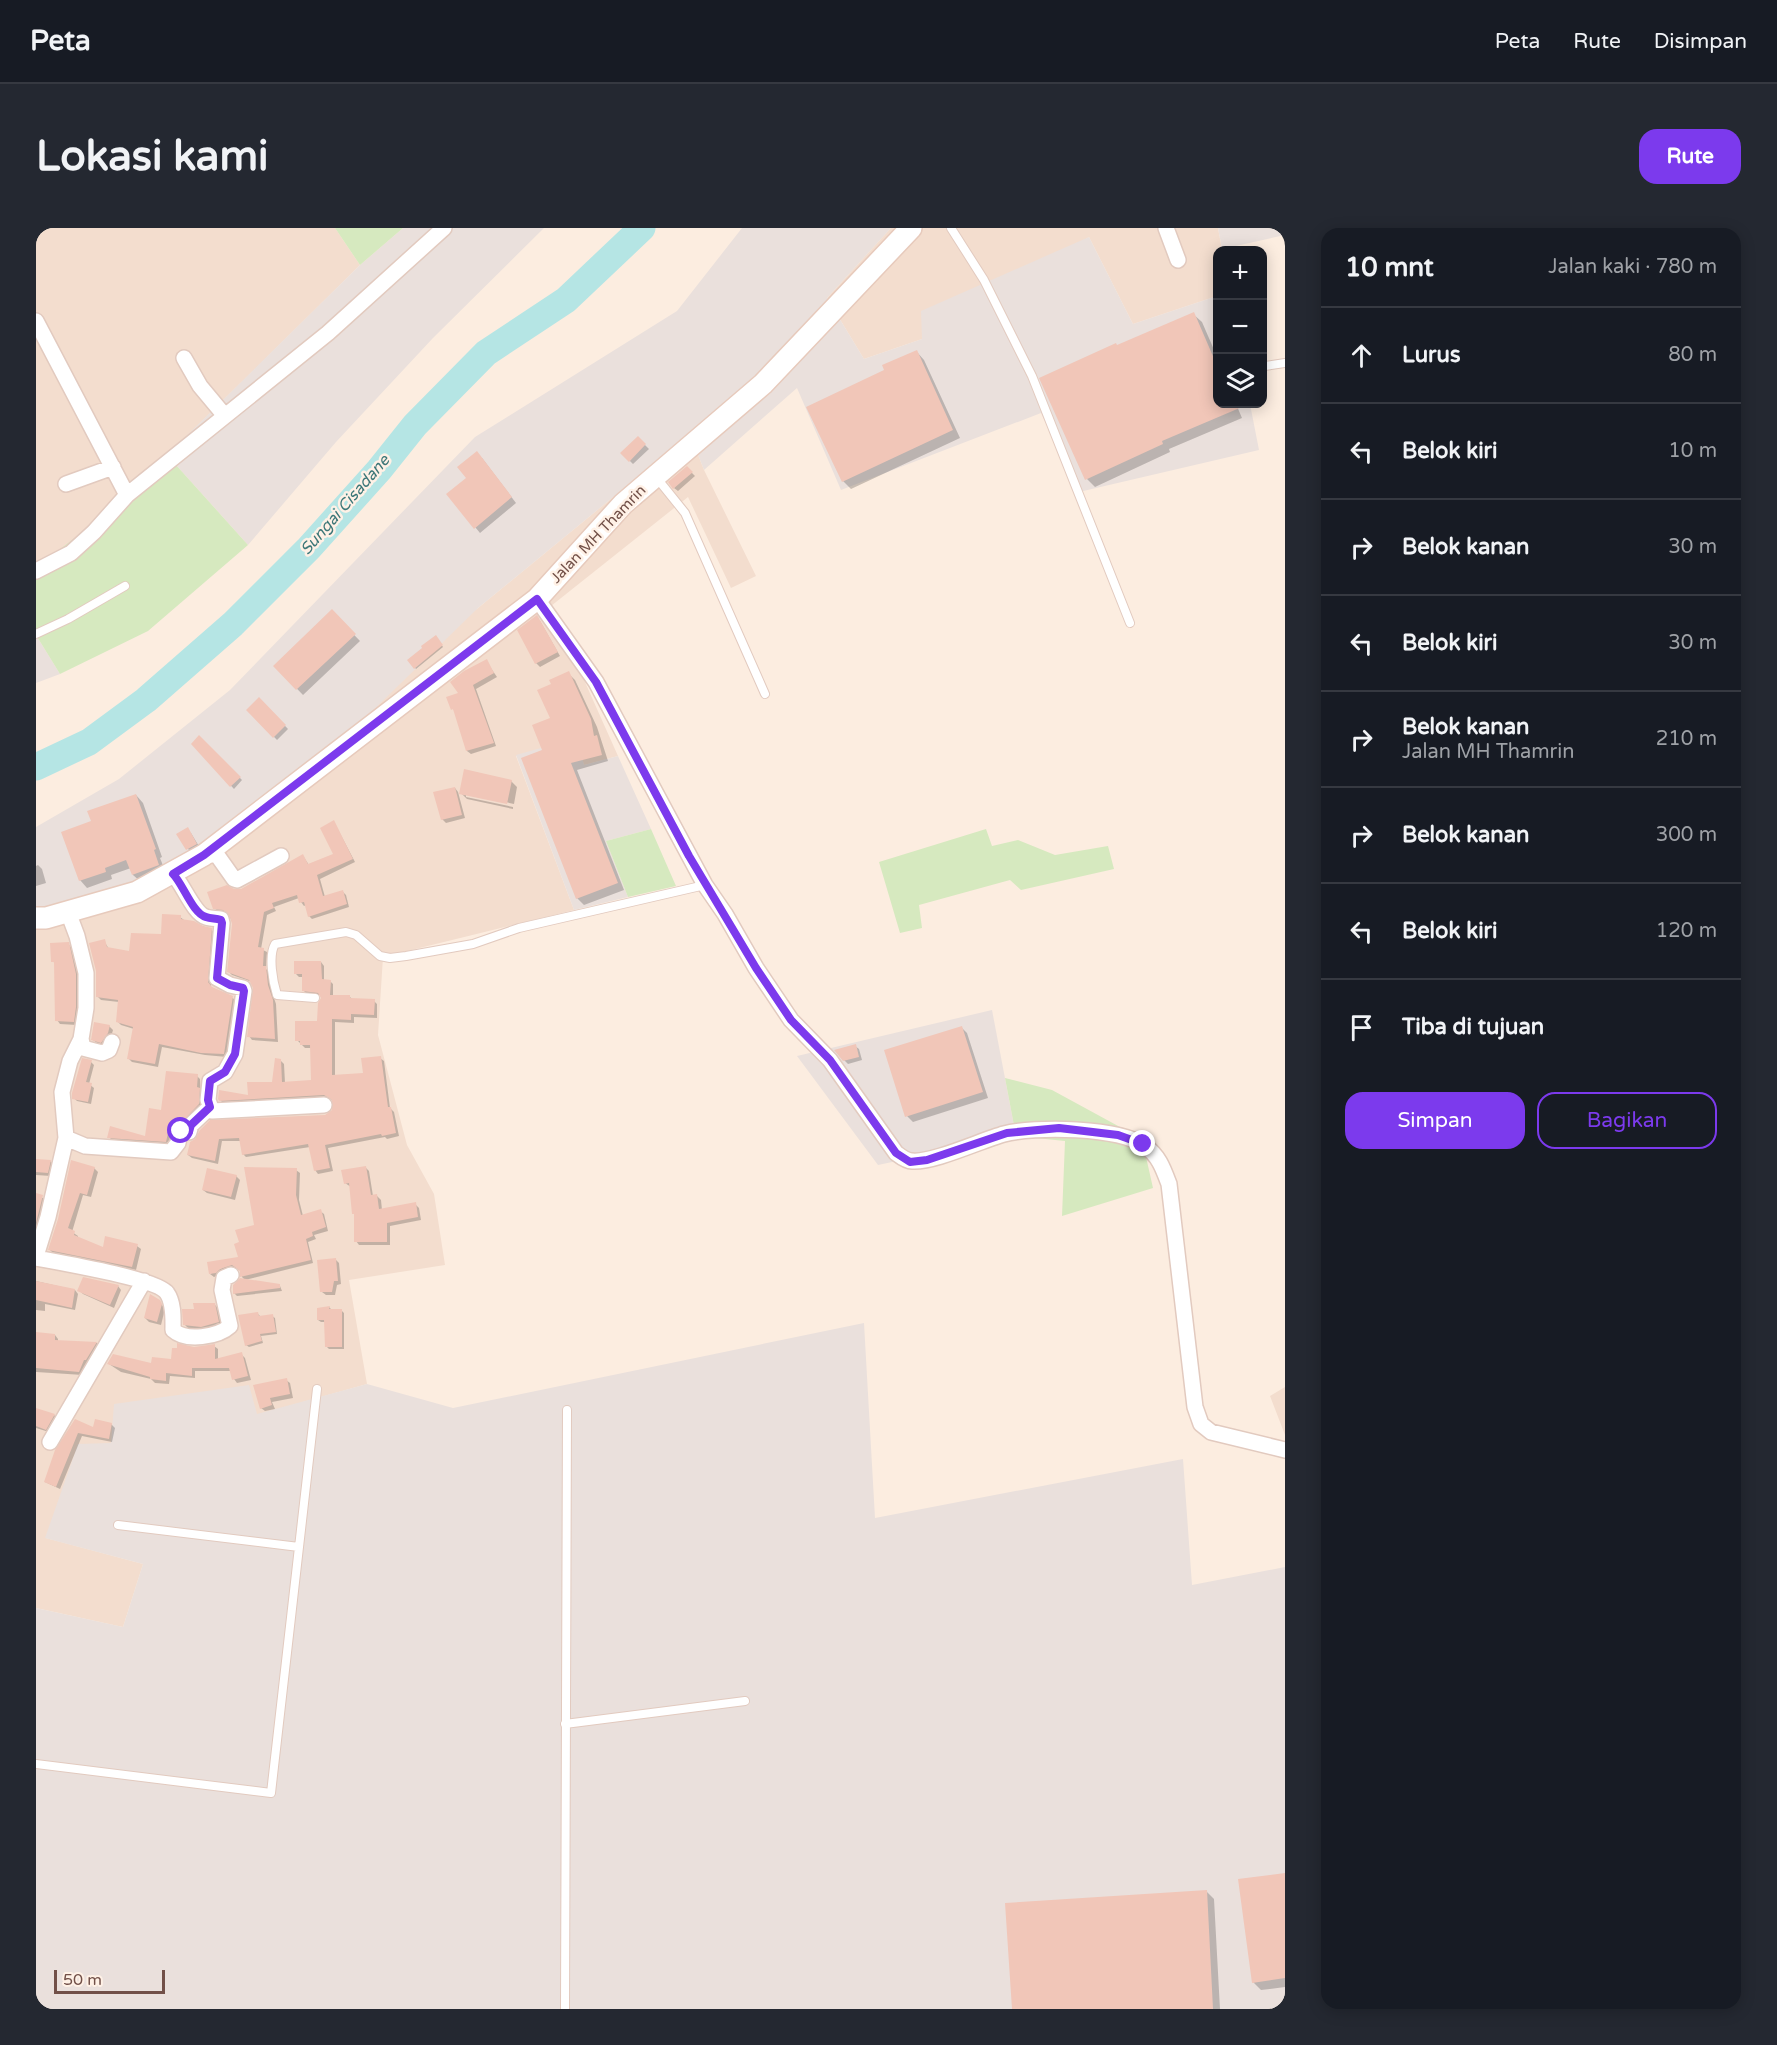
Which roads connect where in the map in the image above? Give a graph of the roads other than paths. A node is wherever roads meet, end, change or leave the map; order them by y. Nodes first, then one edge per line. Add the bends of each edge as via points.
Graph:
1 (444, 228) edge
2 (911, 228) edge
3 (951, 228) edge
4 (1166, 228) edge
5 (1178, 260) dead end
6 (38, 330) edge
7 (184, 358) dead end
8 (1285, 363) edge
9 (1267, 366) edge
10 (225, 416) junction
11 (113, 467) junction
12 (656, 477) junction
13 (66, 484) dead end
14 (127, 495) junction
15 (36, 571) edge
16 (125, 586) dead end
17 (537, 599) junction
18 (1130, 622) dead end
19 (36, 634) edge
20 (765, 694) dead end
21 (211, 855) junction
22 (281, 856) dead end
23 (176, 877) junction
24 (705, 885) junction
25 (69, 915) junction
26 (36, 918) edge
27 (315, 998) dead end
28 (81, 1039) junction
29 (112, 1042) dead end
30 (324, 1105) dead end
31 (210, 1107) junction
32 (66, 1138) junction
33 (36, 1257) edge
34 (231, 1275) dead end
35 (144, 1281) junction
36 (317, 1389) dead end
37 (567, 1410) dead end
38 (50, 1442) dead end
39 (1285, 1450) edge
40 (118, 1525) dead end
41 (299, 1547) junction
42 (745, 1701) dead end
43 (565, 1724) junction
44 (36, 1764) edge
45 (565, 2009) edge

1 - 10 street via 328,333
2 - 12 street, Jalan MH Thamrin via 763,384
3 - 18 lane via 984,280 1032,376
4 - 5 street
6 - 11 street
7 - 10 street via 200,386
8 - 9 lane
10 - 14 street
11 - 13 street
11 - 14 street
12 - 17 street, Jalan MH Thamrin via 623,504
12 - 20 lane via 685,513
14 - 15 street via 71,553
16 - 19 lane
17 - 21 street, Jalan MH Thamrin
17 - 24 street via 596,682
21 - 22 street via 237,880
21 - 23 street, Jalan MH Thamrin
23 - 25 street, Jalan MH Thamrin
23 - 31 street via 197,911 204,917 221,920 217,978 244,991 235,1054 225,1072 210,1081
24 - 27 lane via 519,928 473,944 406,956 380,956 356,934 346,932 275,944 272,960 278,995
24 - 39 street via 791,1020 830,1060 896,1153 910,1162 1007,1133 1059,1128 1118,1135 1143,1144 1160,1160 1169,1184 1195,1407 1201,1424 1211,1432
25 - 26 street, Jalan MH Thamrin
25 - 28 street via 86,973
28 - 29 street via 83,1048 102,1053 109,1050
28 - 32 street via 62,1092
30 - 31 street via 230,1112 212,1111
31 - 32 street via 189,1132 180,1132 171,1152 85,1146
32 - 33 street
33 - 35 street
34 - 35 street via 222,1283 230,1326 223,1332 192,1337 173,1330 167,1293
35 - 38 street
36 - 41 lane
37 - 43 lane
40 - 41 lane
41 - 44 lane via 271,1792
42 - 43 lane
43 - 45 lane

